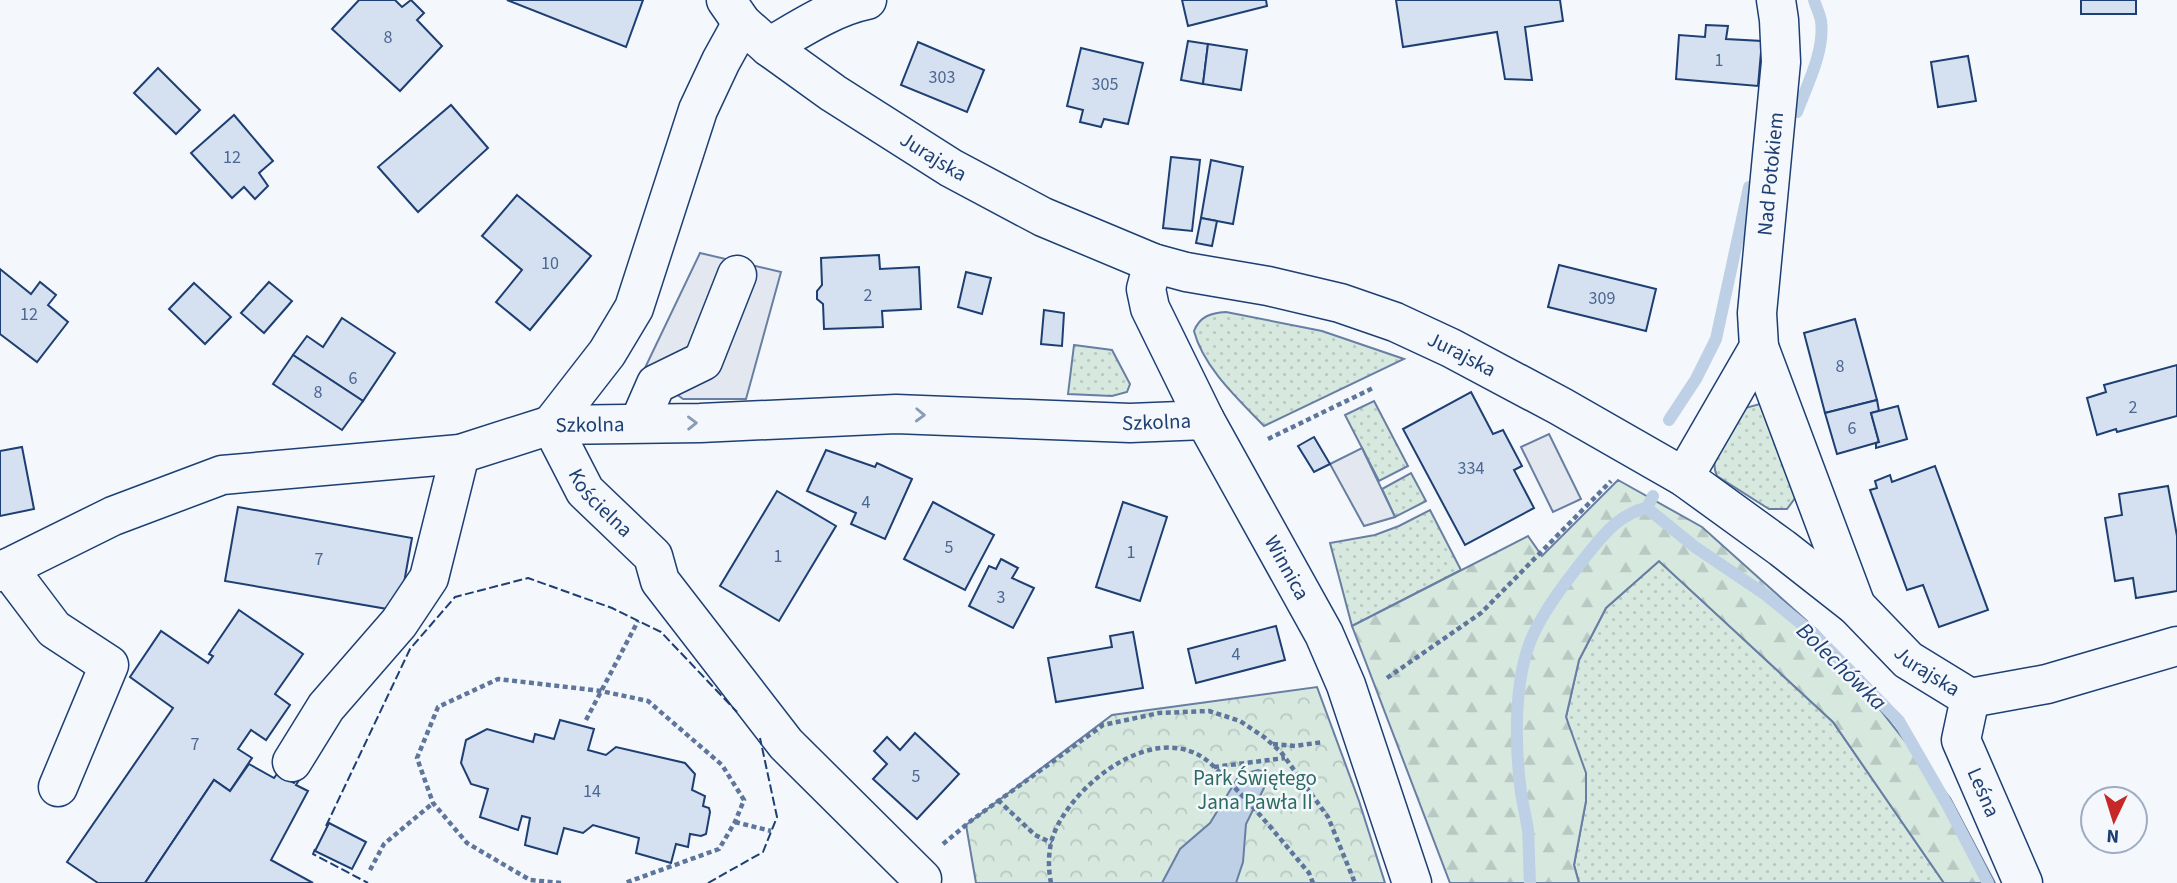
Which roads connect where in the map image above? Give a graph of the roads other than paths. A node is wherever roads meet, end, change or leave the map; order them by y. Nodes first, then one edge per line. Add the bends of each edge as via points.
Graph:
1 (867, 0) edge
2 (1776, 0) edge
3 (746, 24) edge
4 (1153, 263) junction
5 (737, 275) dead end
6 (1759, 348) junction
7 (1205, 420) junction
8 (639, 424) junction
9 (551, 425) junction
10 (460, 454) junction
11 (1684, 477) junction
12 (4, 570) edge
13 (1856, 606) junction
14 (2177, 646) edge
15 (1970, 698) junction
16 (292, 762) dead end
17 (58, 787) dead end
18 (917, 874) road end
19 (1412, 883) edge
20 (2023, 883) edge

1 - 3 street via 810,23
2 - 6 street, Nad Potokiem via 1781,62 1757,313
3 - 4 street, Jurajska via 853,107 951,168 1043,216
3 - 9 street via 721,61 698,110 634,308 607,353
4 - 7 street, Winnica via 1146,289 1150,308
4 - 11 street, Jurajska via 1340,303 1395,322 1451,348
5 - 8 street via 703,361 656,384
6 - 11 street
6 - 13 street, Nad Potokiem
8 -> 7 street, Szkolna via 896,414 1130,423
7 - 19 street, Winnica via 1324,634 1346,685
8 - 9 street, Szkolna
9 - 10 street, Szkolna
9 - 18 street, Kościelna via 585,491 653,556 660,581 786,744
10 - 12 street, Szkolna via 222,475 113,516
10 - 16 street via 429,578 399,623 326,707
11 - 13 street, Jurajska
12 - 17 street via 54,629 109,665
13 - 15 street, Jurajska via 1908,660
14 - 15 street, Jurajska via 2047,684
15 - 20 street, Leśna via 1961,740

